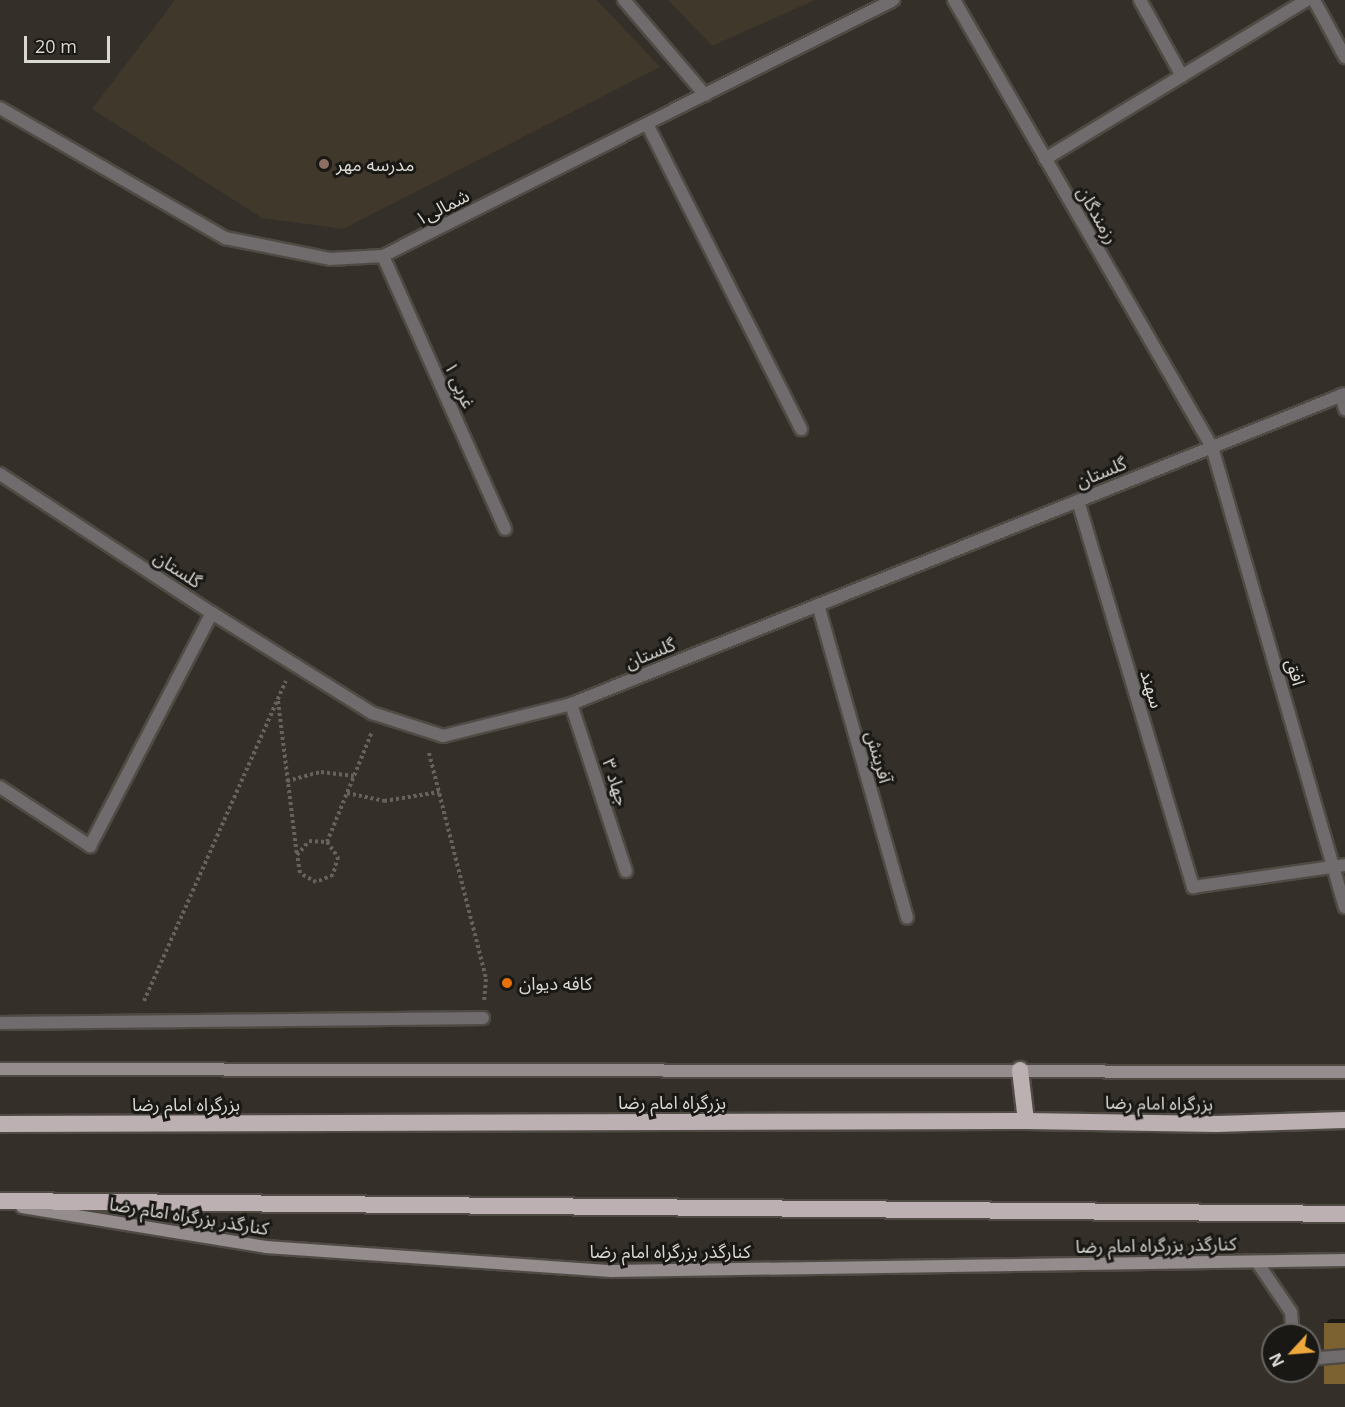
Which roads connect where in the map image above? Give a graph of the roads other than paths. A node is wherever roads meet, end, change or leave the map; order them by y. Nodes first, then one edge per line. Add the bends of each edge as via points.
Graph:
1 (624, 0) edge
2 (893, 0) edge
3 (954, 0) edge
4 (1140, 0) edge
5 (1307, 0) edge
6 (1314, 0) edge
7 (1345, 57) edge
8 (1182, 76) junction
9 (705, 95) junction
10 (0, 108) edge
11 (647, 124) junction
12 (1046, 159) junction
13 (383, 256) junction
14 (1343, 395) edge
15 (1345, 409) edge
16 (801, 429) dead end
17 (1212, 447) junction
18 (0, 474) edge
19 (1077, 501) junction
20 (505, 529) dead end
21 (818, 606) junction
22 (212, 613) junction
23 (571, 704) junction
24 (0, 787) edge
25 (1339, 866) edge
26 (626, 872) dead end
27 (1345, 907) edge
28 (907, 918) dead end
29 (483, 1018) road end
30 (0, 1023) edge
31 (0, 1069) edge
32 (1020, 1070) junction
33 (1345, 1072) edge
34 (1345, 1120) edge
35 (1026, 1121) junction
36 (0, 1124) edge
37 (0, 1202) edge
38 (1345, 1214) edge
39 (1345, 1260) edge
40 (1257, 1262) junction
41 (1292, 1323) edge
42 (1345, 1356) edge
43 (1321, 1358) edge

1 - 9 street
2 - 9 street, شمالی۱
3 - 12 street, رزمندگان
4 - 8 street
5 - 8 street
6 - 7 street
8 - 12 street
9 - 11 street, شمالی۱
10 - 13 street, شمالی۱ via 225,238 330,259
11 - 13 street, شمالی۱
11 - 16 street
12 - 17 street, رزمندگان
13 - 20 street, غربی ۱
14 - 15 street
14 - 17 street, گلستان
17 - 19 street, گلستان
17 - 25 street, افق
18 - 22 street, گلستان
19 - 21 street, گلستان
19 - 25 street, سهند via 1193,887
21 - 23 street, گلستان
21 - 28 street, آفرینش
22 - 23 street, گلستان via 380,715 443,736
22 - 24 street via 90,846
23 - 26 street, جهاد ۳
25 - 27 street, افق
29 - 30 street
31 - 32 main road
32 - 33 main road
32 - 35 highway
34 - 35 highway, بزرگراه امام رضا via 1216,1124
35 - 36 highway, بزرگراه امام رضا
37 - 38 highway
37 - 40 main road, کنارگذر بزرگراه امام رضا via 266,1247 611,1271
39 - 40 main road, کنارگذر بزرگراه امام رضا
40 - 41 street via 1291,1312
42 - 43 street

